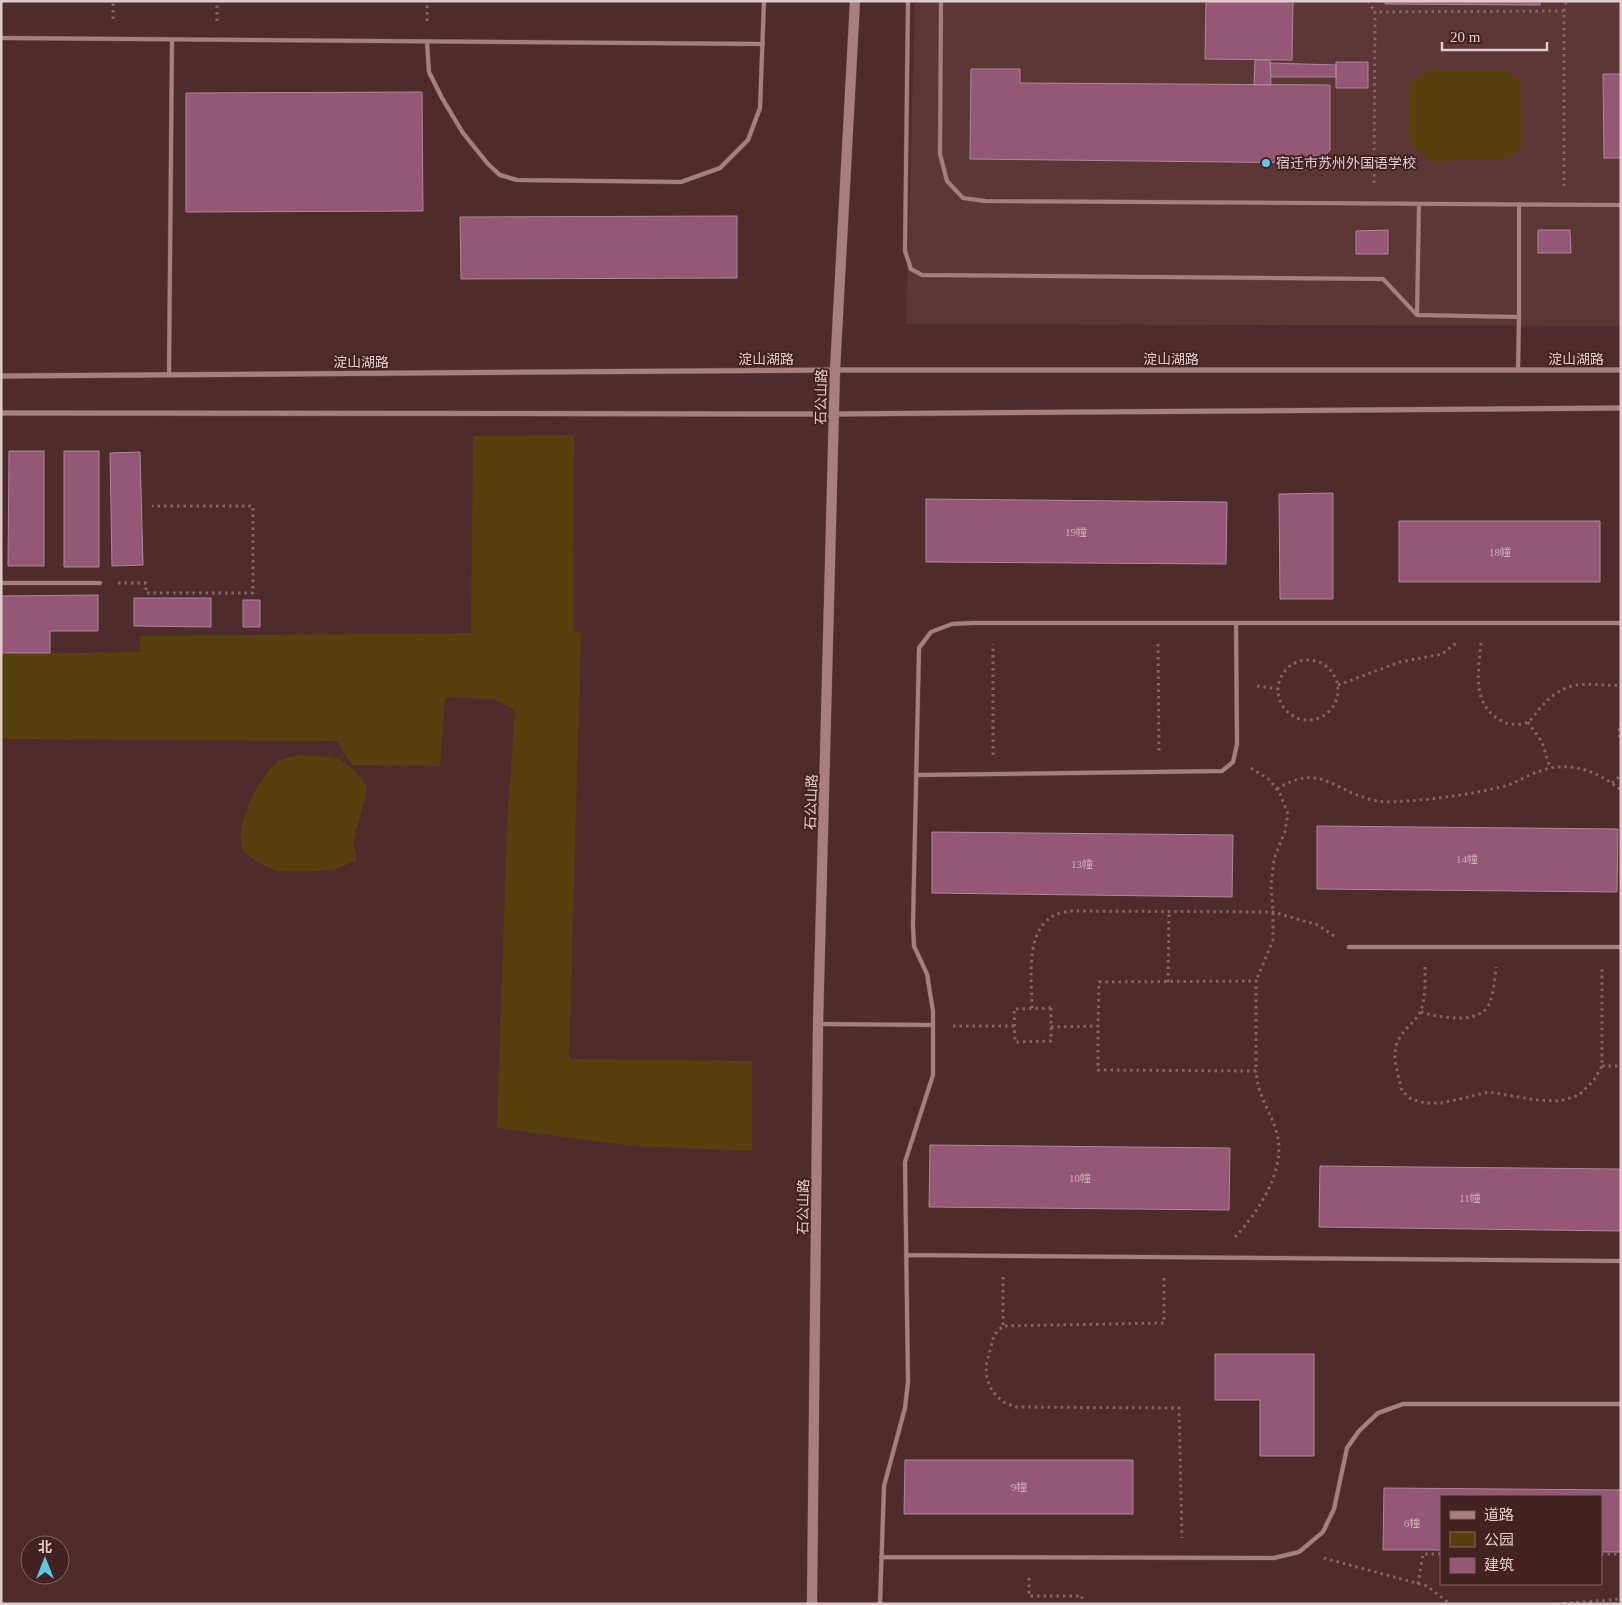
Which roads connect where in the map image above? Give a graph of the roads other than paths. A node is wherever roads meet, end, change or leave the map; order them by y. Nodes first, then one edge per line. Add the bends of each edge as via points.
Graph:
1 (764, 1) edge
2 (855, 1) edge
3 (908, 1) edge
4 (941, 1) edge
5 (1, 38) edge
6 (172, 40) junction
7 (427, 42) junction
8 (763, 44) junction
9 (1419, 204) junction
10 (1520, 204) junction
11 (1621, 205) edge
12 (1417, 315) junction
13 (1518, 317) junction
14 (836, 370) junction
15 (1518, 370) junction
16 (1621, 370) edge
17 (169, 375) junction
18 (1, 376) edge
19 (1621, 408) edge
20 (1, 413) edge
21 (835, 414) junction
22 (1, 583) edge
23 (100, 583) road end
24 (1236, 623) junction
25 (1621, 623) edge
26 (916, 775) junction
27 (1349, 947) road end
28 (1621, 947) edge
29 (818, 1024) junction
30 (934, 1025) junction
31 (906, 1255) junction
32 (1621, 1261) edge
33 (1621, 1404) edge
34 (881, 1557) junction
35 (812, 1604) edge
36 (880, 1604) edge

1 - 8 lane
2 - 14 street, 石公山路
3 - 12 lane via 905,251 911,269 922,275 1383,279
4 - 9 lane via 940,154 947,181 963,198 985,201
5 - 6 lane
6 - 7 lane
6 - 17 lane
7 - 8 lane
7 - 8 lane via 429,72 442,98 476,150 500,175 517,180 681,182 720,168 748,140 760,108
9 - 10 lane
9 - 12 lane
10 - 11 lane
10 - 13 lane
12 - 13 lane
13 - 15 lane
14 - 15 street, 淀山湖路
14 - 17 street, 淀山湖路
14 - 21 street, 石公山路
15 - 16 street, 淀山湖路
17 - 18 street, 淀山湖路
19 - 21 street
20 - 21 street
21 - 29 street, 石公山路
22 - 23 lane
24 - 25 lane
24 - 26 lane via 952,624 931,632 919,648
24 - 26 lane via 1237,744 1233,762 1222,771
26 - 30 lane via 914,946 927,974
27 - 28 lane
29 - 30 lane
29 - 35 street, 石公山路
30 - 31 lane via 934,1075 905,1162
31 - 32 lane
31 - 34 lane via 908,1382 905,1408 884,1486
33 - 34 lane via 1403,1404 1378,1413 1347,1448 1334,1509 1322,1532 1299,1552 1274,1558
34 - 36 lane

